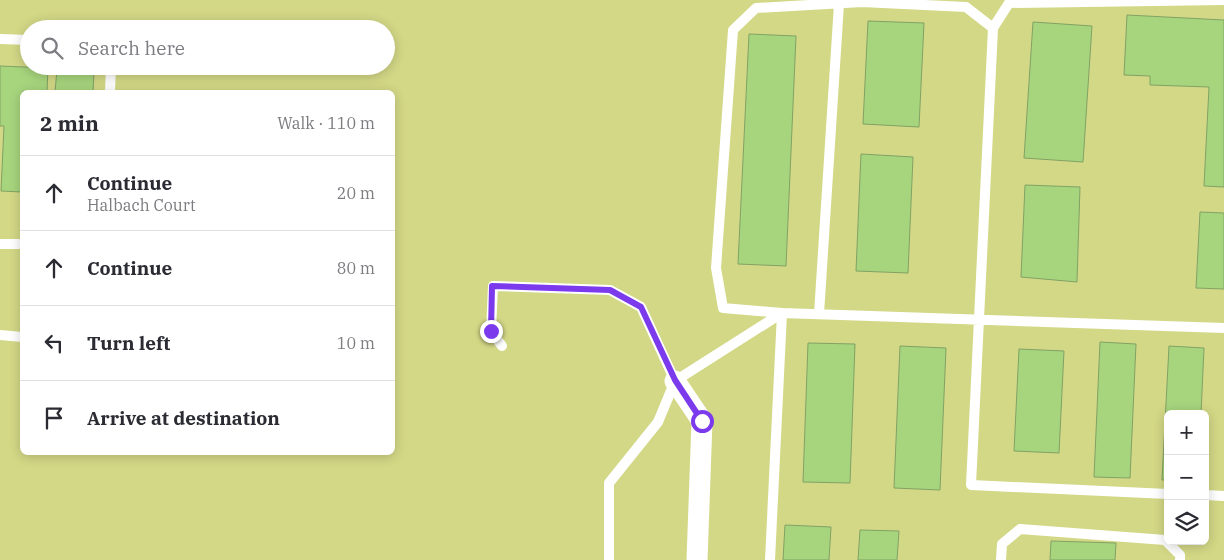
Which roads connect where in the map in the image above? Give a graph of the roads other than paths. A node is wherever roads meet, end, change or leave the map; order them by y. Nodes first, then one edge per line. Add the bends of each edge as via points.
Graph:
1 (1224, 0) edge
2 (839, 4) junction
3 (993, 28) junction
4 (0, 39) edge
5 (20, 40) edge
6 (111, 75) edge
7 (110, 90) edge
8 (0, 244) edge
9 (20, 244) edge
10 (782, 313) junction
11 (819, 314) junction
12 (979, 319) junction
13 (1224, 328) edge
14 (0, 335) edge
15 (20, 336) edge
16 (502, 346) dead end
17 (675, 380) junction
18 (1164, 494) edge
19 (1209, 495) edge
20 (1224, 496) edge
21 (609, 560) edge
22 (697, 560) edge
23 (770, 560) edge
24 (1001, 560) edge
25 (1180, 560) edge

1 - 3 lane via 1009,3
2 - 3 lane via 862,2 966,7
2 - 10 lane via 756,8 733,30 716,268 723,308
2 - 11 lane
3 - 12 lane
4 - 5 lane
6 - 7 lane
8 - 9 lane
10 - 11 lane
10 - 17 lane
10 - 23 lane
11 - 12 lane
12 - 13 lane
12 - 18 lane via 971,485
14 - 15 lane
16 - 17 lane via 491,331 492,286 610,290 641,307
17 - 21 lane via 658,422 609,482
17 - 22 street via 702,421
19 - 20 lane
24 - 25 lane via 1002,544 1020,529 1165,540 1180,555

